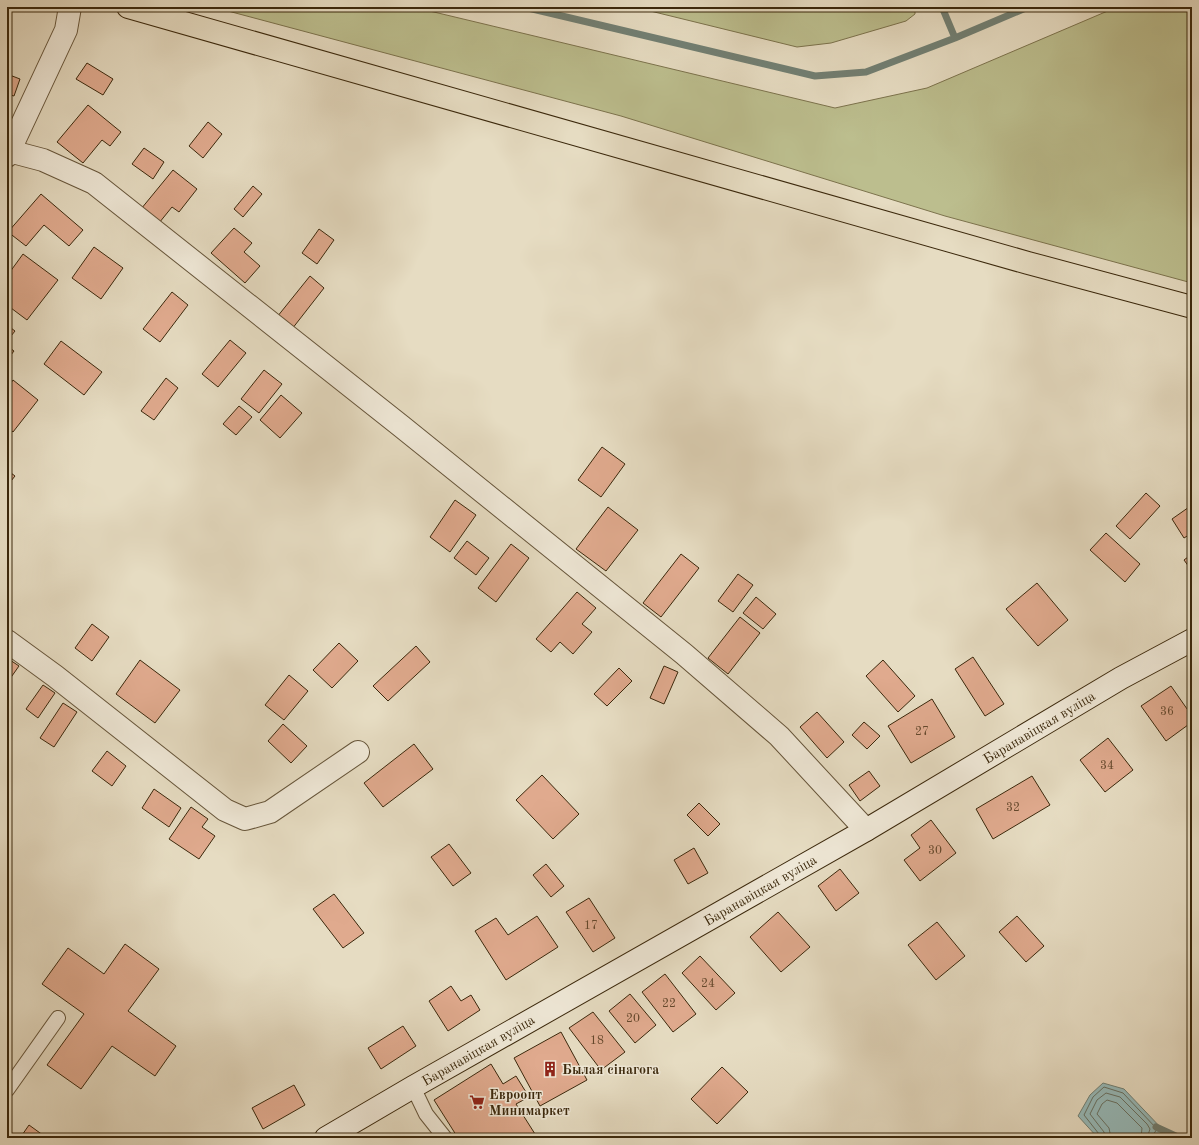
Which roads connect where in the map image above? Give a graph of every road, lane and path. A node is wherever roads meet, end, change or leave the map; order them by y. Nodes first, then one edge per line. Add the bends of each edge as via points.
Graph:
1 (70, 7) edge
2 (128, 7) edge
3 (8, 154) edge
4 (1192, 307) edge
5 (1192, 640) edge
6 (7, 641) edge
7 (358, 752) dead end
8 (866, 830) junction
9 (58, 1018) dead end
10 (413, 1086) junction
11 (7, 1090) edge
12 (326, 1138) edge
13 (445, 1138) edge

1 - 3 street via 66,30
2 - 4 main road via 1028,263
3 - 8 street via 43,160 94,182 684,654 779,736
5 - 8 street, Баранавіцкая вуліца via 1121,678
6 - 7 street via 225,810 245,819 270,812
8 - 10 street, Баранавіцкая вуліца
9 - 11 lane
10 - 12 street, Баранавіцкая вуліца
10 - 13 lane via 426,1114

